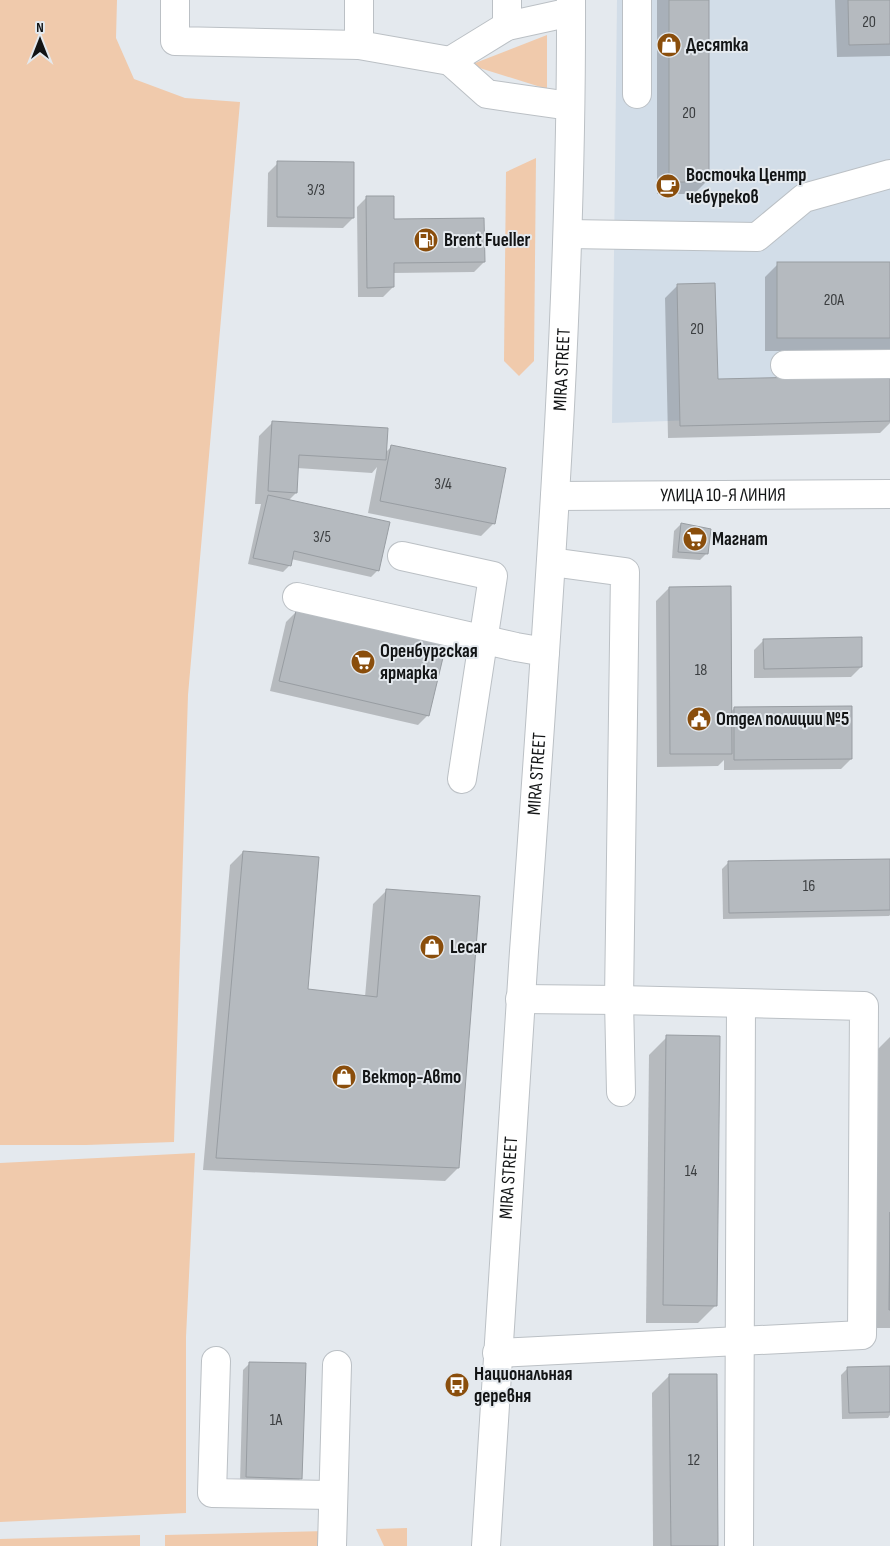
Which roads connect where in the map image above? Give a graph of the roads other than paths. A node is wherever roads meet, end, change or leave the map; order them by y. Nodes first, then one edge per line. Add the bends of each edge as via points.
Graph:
1 (175, 0) edge
2 (359, 0) edge
3 (637, 0) edge
4 (571, 6) edge
5 (507, 13) edge
6 (359, 46) junction
7 (450, 61) junction
8 (637, 94) dead end
9 (570, 106) junction
10 (890, 174) edge
11 (568, 234) junction
12 (890, 364) edge
13 (785, 365) dead end
14 (890, 494) edge
15 (555, 496) junction
16 (402, 556) dead end
17 (551, 562) junction
18 (297, 596) dead end
19 (483, 640) junction
20 (545, 652) junction
21 (462, 779) dead end
22 (520, 999) junction
23 (619, 1000) junction
24 (741, 1003) junction
25 (621, 1092) dead end
26 (739, 1341) junction
27 (497, 1353) junction
28 (216, 1361) dead end
29 (337, 1365) dead end
30 (332, 1495) junction
31 (332, 1546) edge
32 (486, 1546) edge
33 (739, 1546) edge

1 - 6 main road via 176,41
2 - 6 main road
3 - 8 main road
4 - 5 main road
4 - 9 main road, MIRA STREET
5 - 7 main road
6 - 7 main road
7 - 9 main road via 487,94
9 - 11 main road, MIRA STREET
10 - 11 main road via 804,198 758,236
11 - 15 main road, MIRA STREET
12 - 13 main road
14 - 15 main road, УЛИЦА 10-Я ЛИНИЯ
15 - 17 main road, MIRA STREET
16 - 19 main road via 493,576
17 - 20 main road, MIRA STREET
17 - 23 main road via 625,572
18 - 19 main road
19 - 20 main road
19 - 21 main road
20 - 22 main road, MIRA STREET
22 - 23 main road
22 - 27 main road, MIRA STREET
23 - 24 main road
23 - 25 main road
24 - 26 main road
24 - 26 main road via 864,1006 862,1335
26 - 27 main road
26 - 33 main road
27 - 32 main road, MIRA STREET
28 - 30 main road via 212,1493
29 - 30 main road
30 - 31 main road

